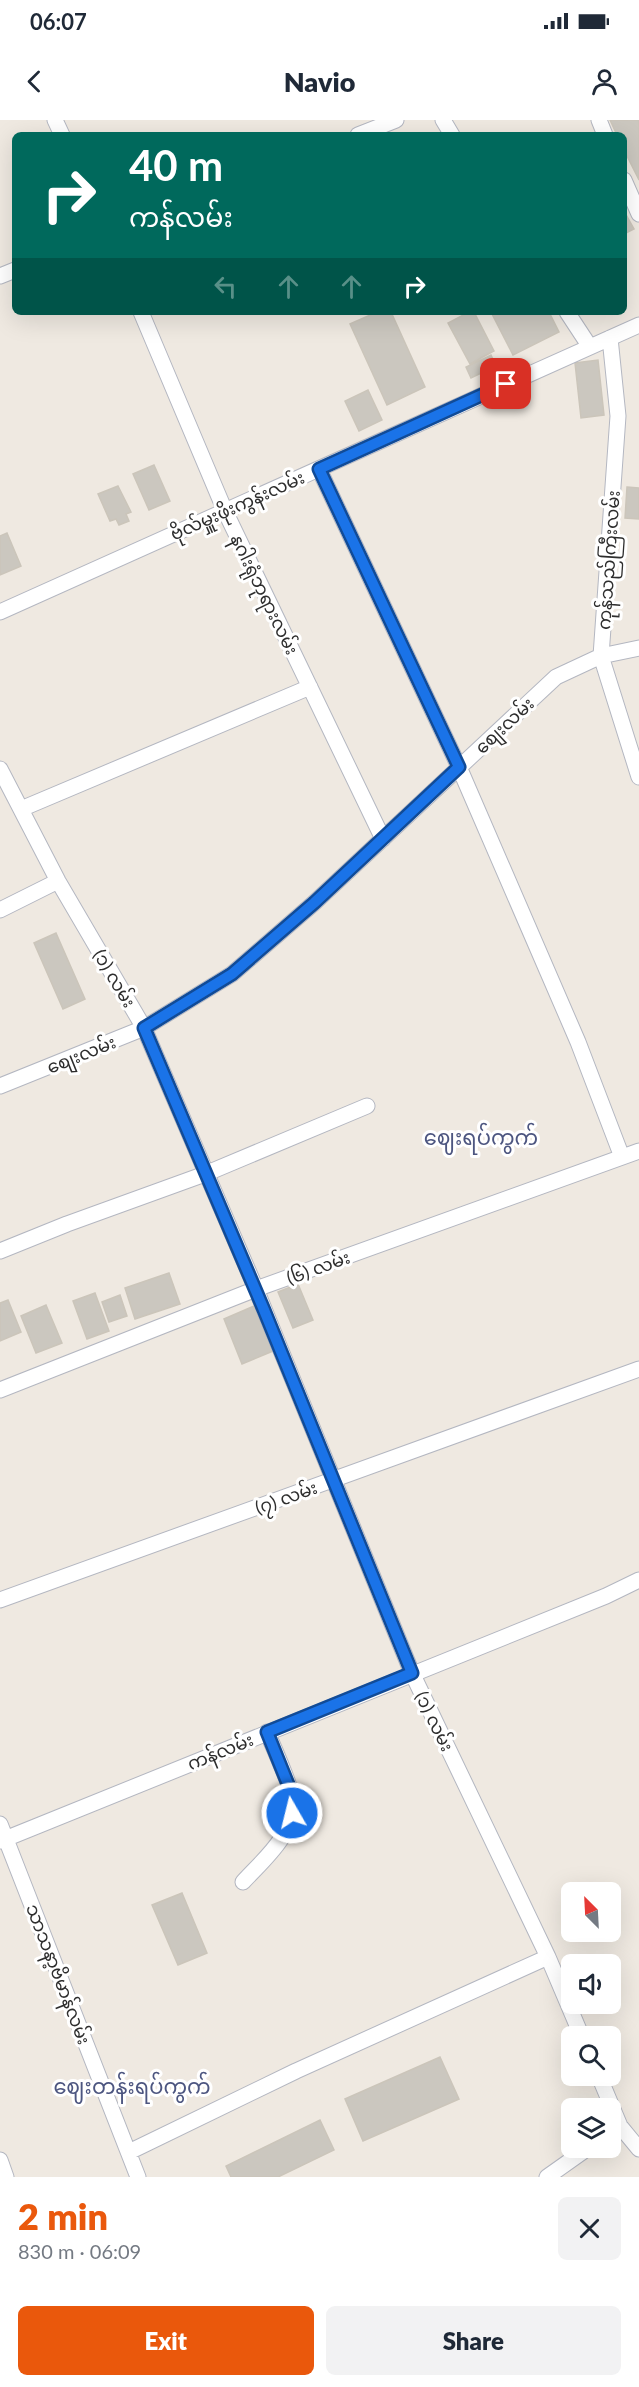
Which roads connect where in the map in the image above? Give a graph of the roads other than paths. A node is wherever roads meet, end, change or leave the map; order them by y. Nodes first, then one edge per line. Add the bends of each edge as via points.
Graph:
1 (396, 120) edge
2 (366, 132) edge
3 (627, 187) edge
4 (639, 214) edge
5 (142, 315) edge
6 (569, 315) edge
7 (639, 325) edge
8 (610, 338) junction
9 (590, 347) junction
10 (319, 469) junction
11 (225, 511) junction
12 (0, 612) edge
13 (639, 648) edge
14 (601, 656) junction
15 (310, 687) junction
16 (459, 767) junction
17 (0, 769) edge
18 (639, 777) edge
19 (21, 809) junction
20 (383, 839) junction
21 (58, 881) junction
22 (0, 910) edge
23 (144, 1028) junction
24 (0, 1086) edge
25 (368, 1106) dead end
26 (639, 1151) edge
27 (622, 1157) junction
28 (205, 1174) junction
29 (0, 1251) edge
30 (256, 1289) junction
31 (639, 1369) edge
32 (0, 1390) edge
33 (334, 1480) junction
34 (639, 1580) edge
35 (0, 1600) edge
36 (412, 1673) junction
37 (267, 1732) junction
38 (2, 1834) edge
39 (243, 1882) dead end
40 (548, 1958) junction
41 (577, 2026) edge
42 (621, 2135) edge
43 (639, 2150) edge
44 (129, 2152) junction
45 (574, 2158) edge
46 (0, 2160) edge
47 (6, 2177) edge
48 (138, 2177) edge
49 (548, 2177) edge

1 - 2 street
3 - 4 street
5 - 11 street, နဂါးရုံဘုရားလမ်း
6 - 9 street
7 - 8 street, ဗိုလ်မှူးဖိုးကွန်းလမ်း
8 - 9 street, ဗိုလ်မှူးဖိုးကွန်းလမ်း
8 - 14 street, ကုန်သည်ကြီးလမ်း via 618,416
9 - 10 street, ဗိုလ်မှူးဖိုးကွန်းလမ်း
10 - 11 street, ဗိုလ်မှူးဖိုးကွန်းလမ်း
10 - 16 street
11 - 12 street, ဗိုလ်မှူးဖိုးကွန်းလမ်း
11 - 15 street, နဂါးရုံဘုရားလမ်း
13 - 14 street, စျေးလမ်း
14 - 16 street, စျေးလမ်း via 556,677
14 - 18 street, ကုန်သည်ကြီးလမ်း
15 - 19 street
15 - 20 street, နဂါးရုံဘုရားလမ်း
16 - 20 street, စျေးလမ်း
16 - 27 street via 578,1042
17 - 19 street, (၁) လမ်း
19 - 21 street, (၁) လမ်း
20 - 23 street, စျေးလမ်း via 232,974
21 - 22 street
21 - 23 street, (၁) လမ်း
23 - 24 street, စျေးလမ်း
23 - 28 street, (၁) လမ်း
25 - 28 street
26 - 27 street, (၆) လမ်း
27 - 30 street, (၆) လမ်း
28 - 29 street
28 - 30 street, (၁) လမ်း
30 - 32 street, (၆) လမ်း
30 - 33 street, (၁) လမ်း
31 - 33 street, (၇) လမ်း
33 - 35 street, (၇) လမ်း
33 - 36 street, (၁) လမ်း
34 - 36 street, ကန်လမ်း
36 - 37 street, ကန်လမ်း
36 - 40 street, (၁) လမ်း
37 - 38 street, ကန်လမ်း
37 - 39 street via 294,1799 292,1813 283,1839
38 - 44 street, သာသနာ့ဗိမာန်လမ်း
40 - 41 street
40 - 44 street via 296,2071
42 - 43 street
44 - 48 street, သာသနာ့ဗိမာန်လမ်း
45 - 49 street
46 - 47 street

